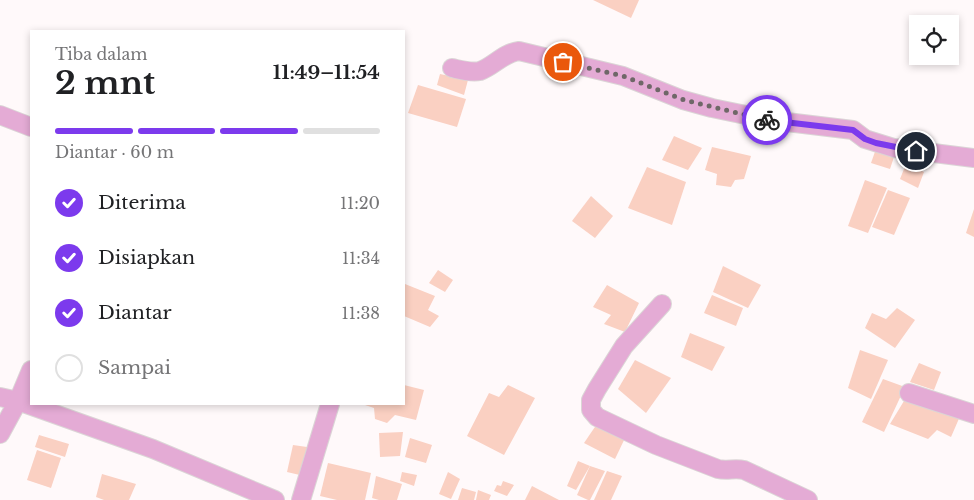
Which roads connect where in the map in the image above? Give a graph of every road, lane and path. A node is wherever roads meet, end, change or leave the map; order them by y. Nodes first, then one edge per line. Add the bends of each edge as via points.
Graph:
1 (452, 68) dead end
2 (0, 116) edge
3 (30, 128) edge
4 (974, 158) edge
5 (662, 304) dead end
6 (30, 372) edge
7 (908, 394) dead end
8 (0, 397) edge
9 (18, 401) junction
10 (330, 405) edge
11 (974, 414) edge
12 (0, 434) edge
13 (275, 500) edge
14 (302, 500) edge
15 (808, 500) edge

1 - 4 street via 478,71 519,51 623,76 712,108 770,120 853,130 865,139 894,148
2 - 3 street
5 - 15 street via 614,359 591,400 597,417 718,469 744,470
6 - 9 street
7 - 11 street
8 - 9 street
9 - 12 street
9 - 13 street via 153,449
10 - 14 street

